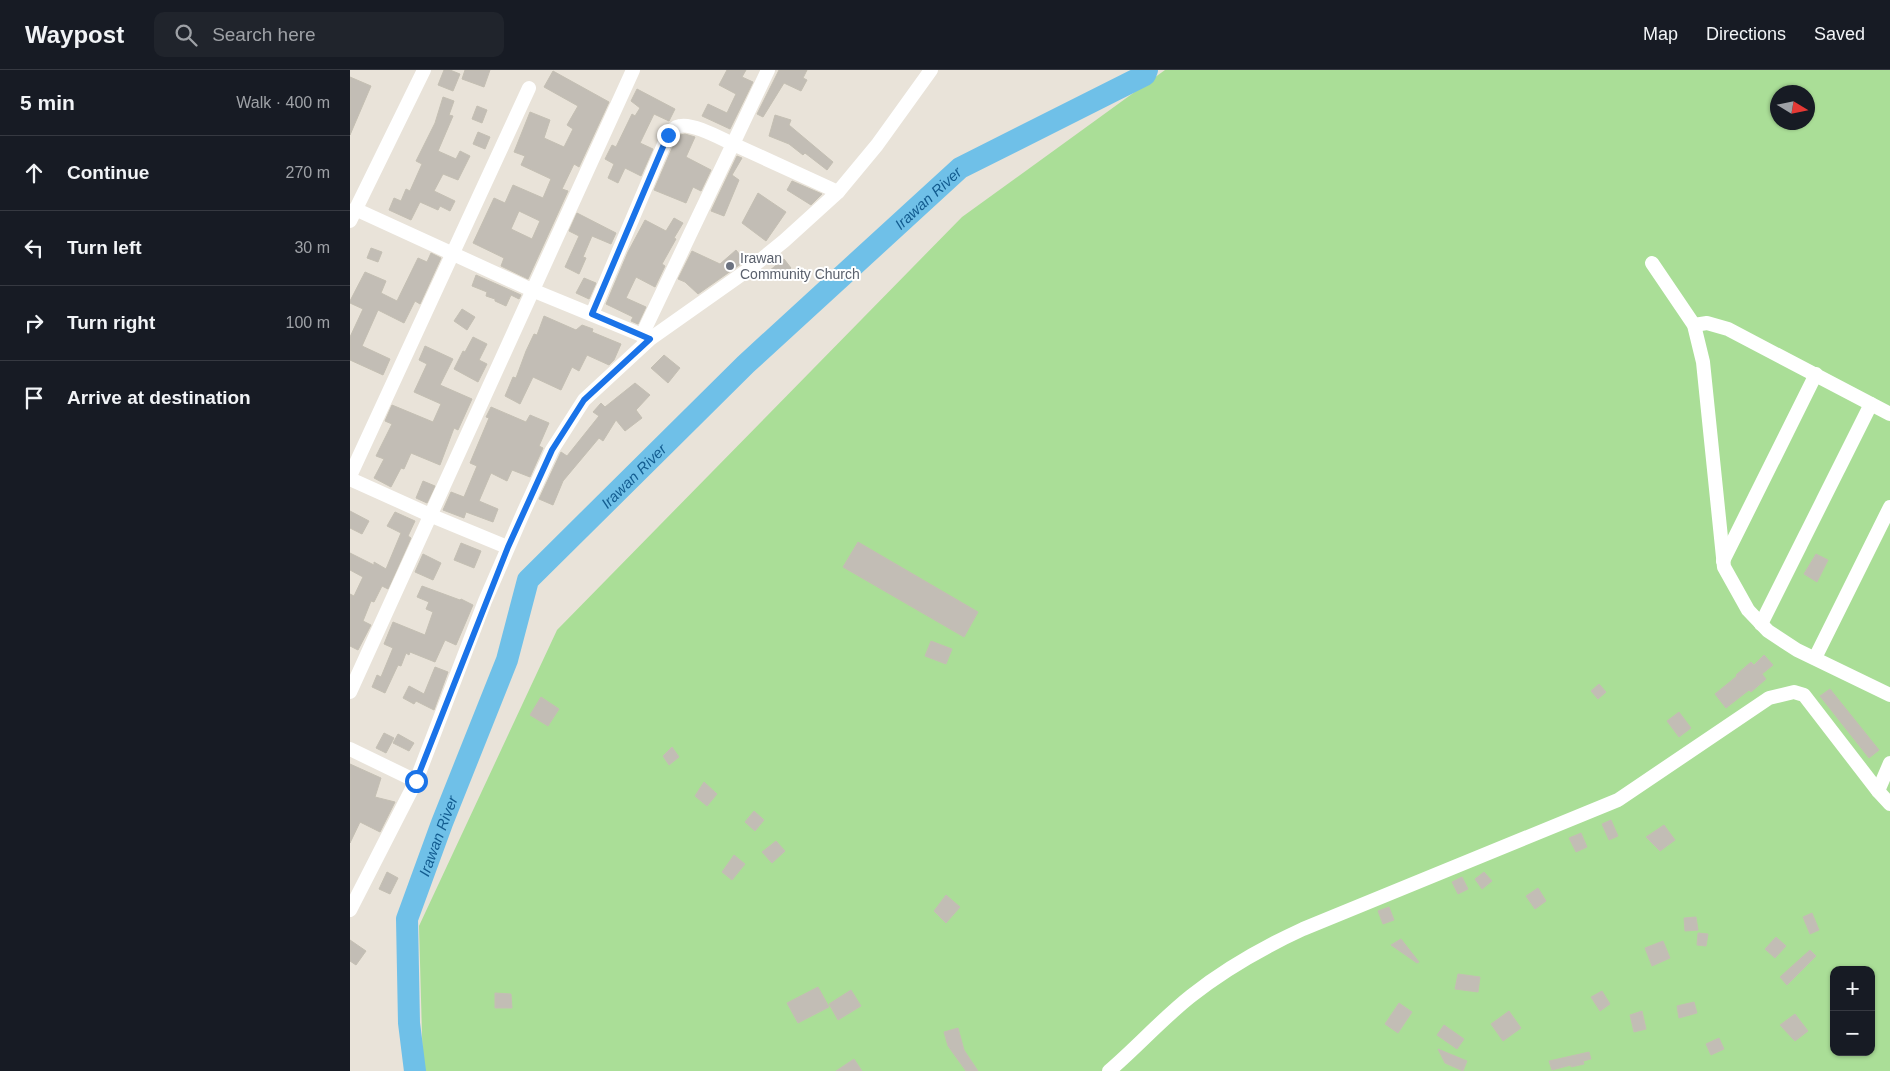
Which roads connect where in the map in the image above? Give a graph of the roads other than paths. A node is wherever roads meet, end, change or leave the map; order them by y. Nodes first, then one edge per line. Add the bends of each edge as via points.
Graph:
1 (424, 70) edge
2 (633, 70) edge
3 (768, 70) edge
4 (931, 70) edge
5 (529, 88) dead end
6 (733, 144) junction
7 (838, 192) junction
8 (353, 215) edge
9 (454, 254) junction
10 (1652, 263) dead end
11 (532, 290) junction
12 (592, 314) junction
13 (1694, 324) junction
14 (646, 337) junction
15 (1816, 374) junction
16 (1871, 404) junction
17 (1890, 414) edge
18 (350, 478) edge
19 (1890, 507) edge
20 (432, 516) junction
21 (508, 547) junction
22 (1723, 561) junction
23 (1761, 624) junction
24 (1815, 658) junction
25 (350, 692) edge
26 (1890, 695) edge
27 (350, 749) edge
28 (1890, 763) edge
29 (416, 781) junction
30 (1878, 791) junction
31 (1890, 804) edge
32 (350, 910) edge
33 (1109, 1071) edge

1 - 8 street
2 - 11 street
3 - 6 street
4 - 7 street via 877,145
5 - 9 street
6 - 7 street
6 - 12 street via 692,126 674,128 668,135
6 - 14 street
7 - 14 street via 752,267
8 - 9 street
9 - 11 street
9 - 18 street
10 - 13 street
11 - 12 street
11 - 20 street
12 - 14 street
13 - 15 street via 1707,323 1728,329
13 - 22 street via 1703,362
14 - 21 street via 584,400 552,450
15 - 16 street
15 - 22 street
16 - 17 street
16 - 23 street
18 - 20 street
19 - 24 street
20 - 21 street
20 - 25 street
21 - 29 street
22 - 23 street via 1748,610
23 - 24 street via 1797,650
24 - 26 street
27 - 29 street
28 - 30 street
29 - 32 street
30 - 31 street
30 - 33 street via 1804,695 1794,692 1769,698 1618,800 1270,944 1192,996

